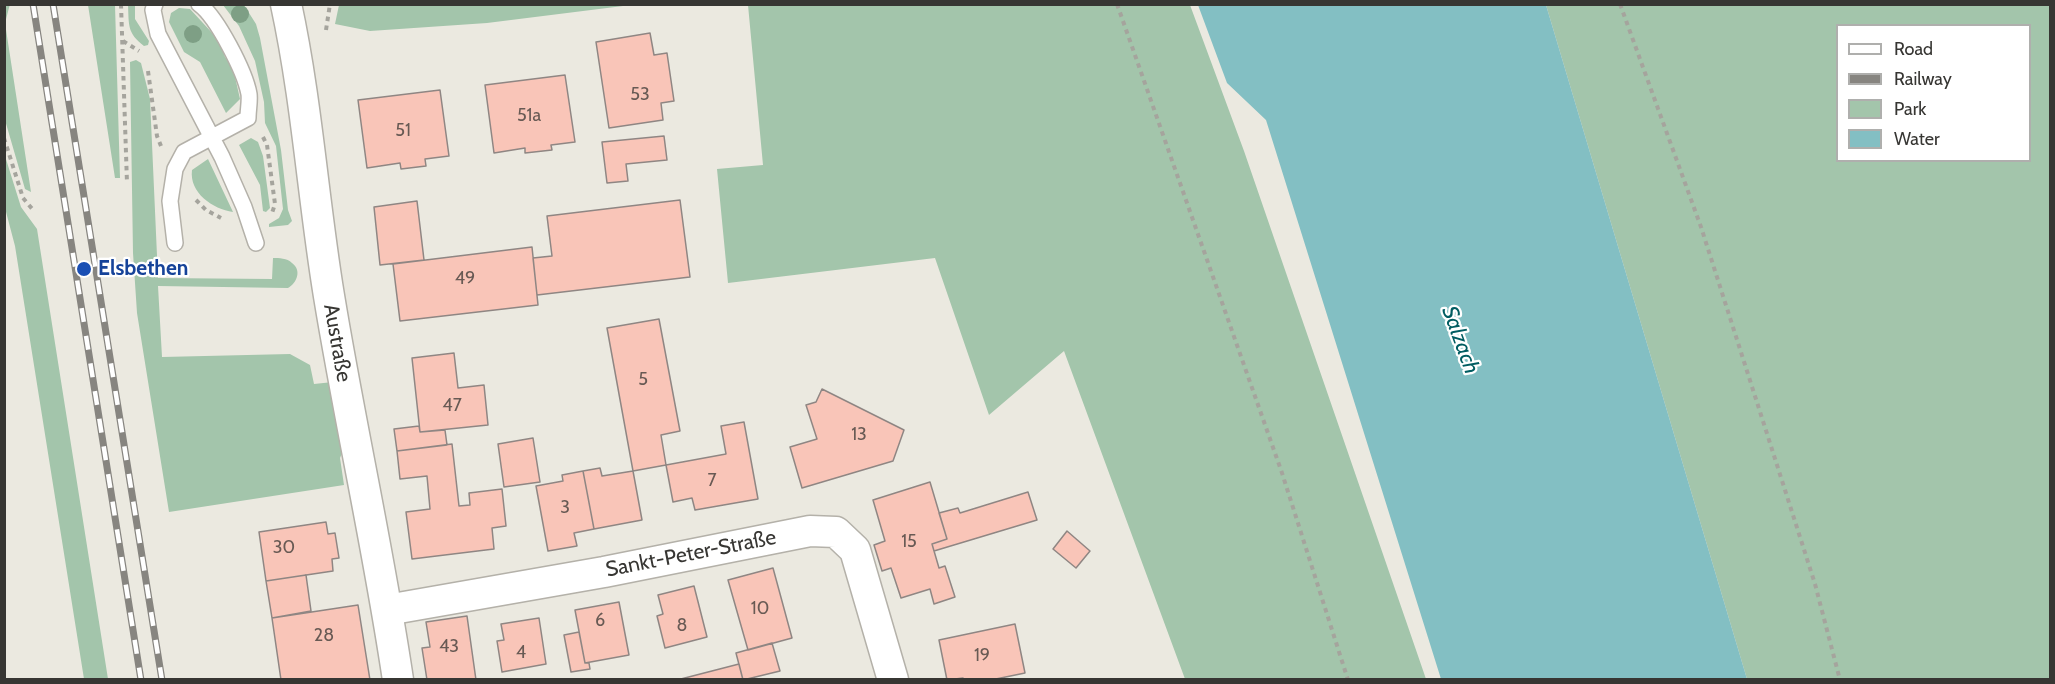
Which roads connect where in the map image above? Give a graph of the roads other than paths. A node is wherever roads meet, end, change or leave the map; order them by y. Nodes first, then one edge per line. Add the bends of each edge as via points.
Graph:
1 (155, 4) edge
2 (199, 4) edge
3 (286, 4) edge
4 (212, 137) junction
5 (175, 243) dead end
6 (256, 243) dead end
7 (387, 610) junction
8 (398, 680) edge
9 (893, 680) edge

1 - 4 lane via 158,34
2 - 4 lane via 214,19 249,95 248,117
3 - 7 street, Austraße via 297,53 341,370
4 - 5 lane via 184,152 175,170 170,201
4 - 6 lane
7 - 8 street, Austraße
7 - 9 street, Sankt-Peter-Straße via 810,531 836,532 855,550

